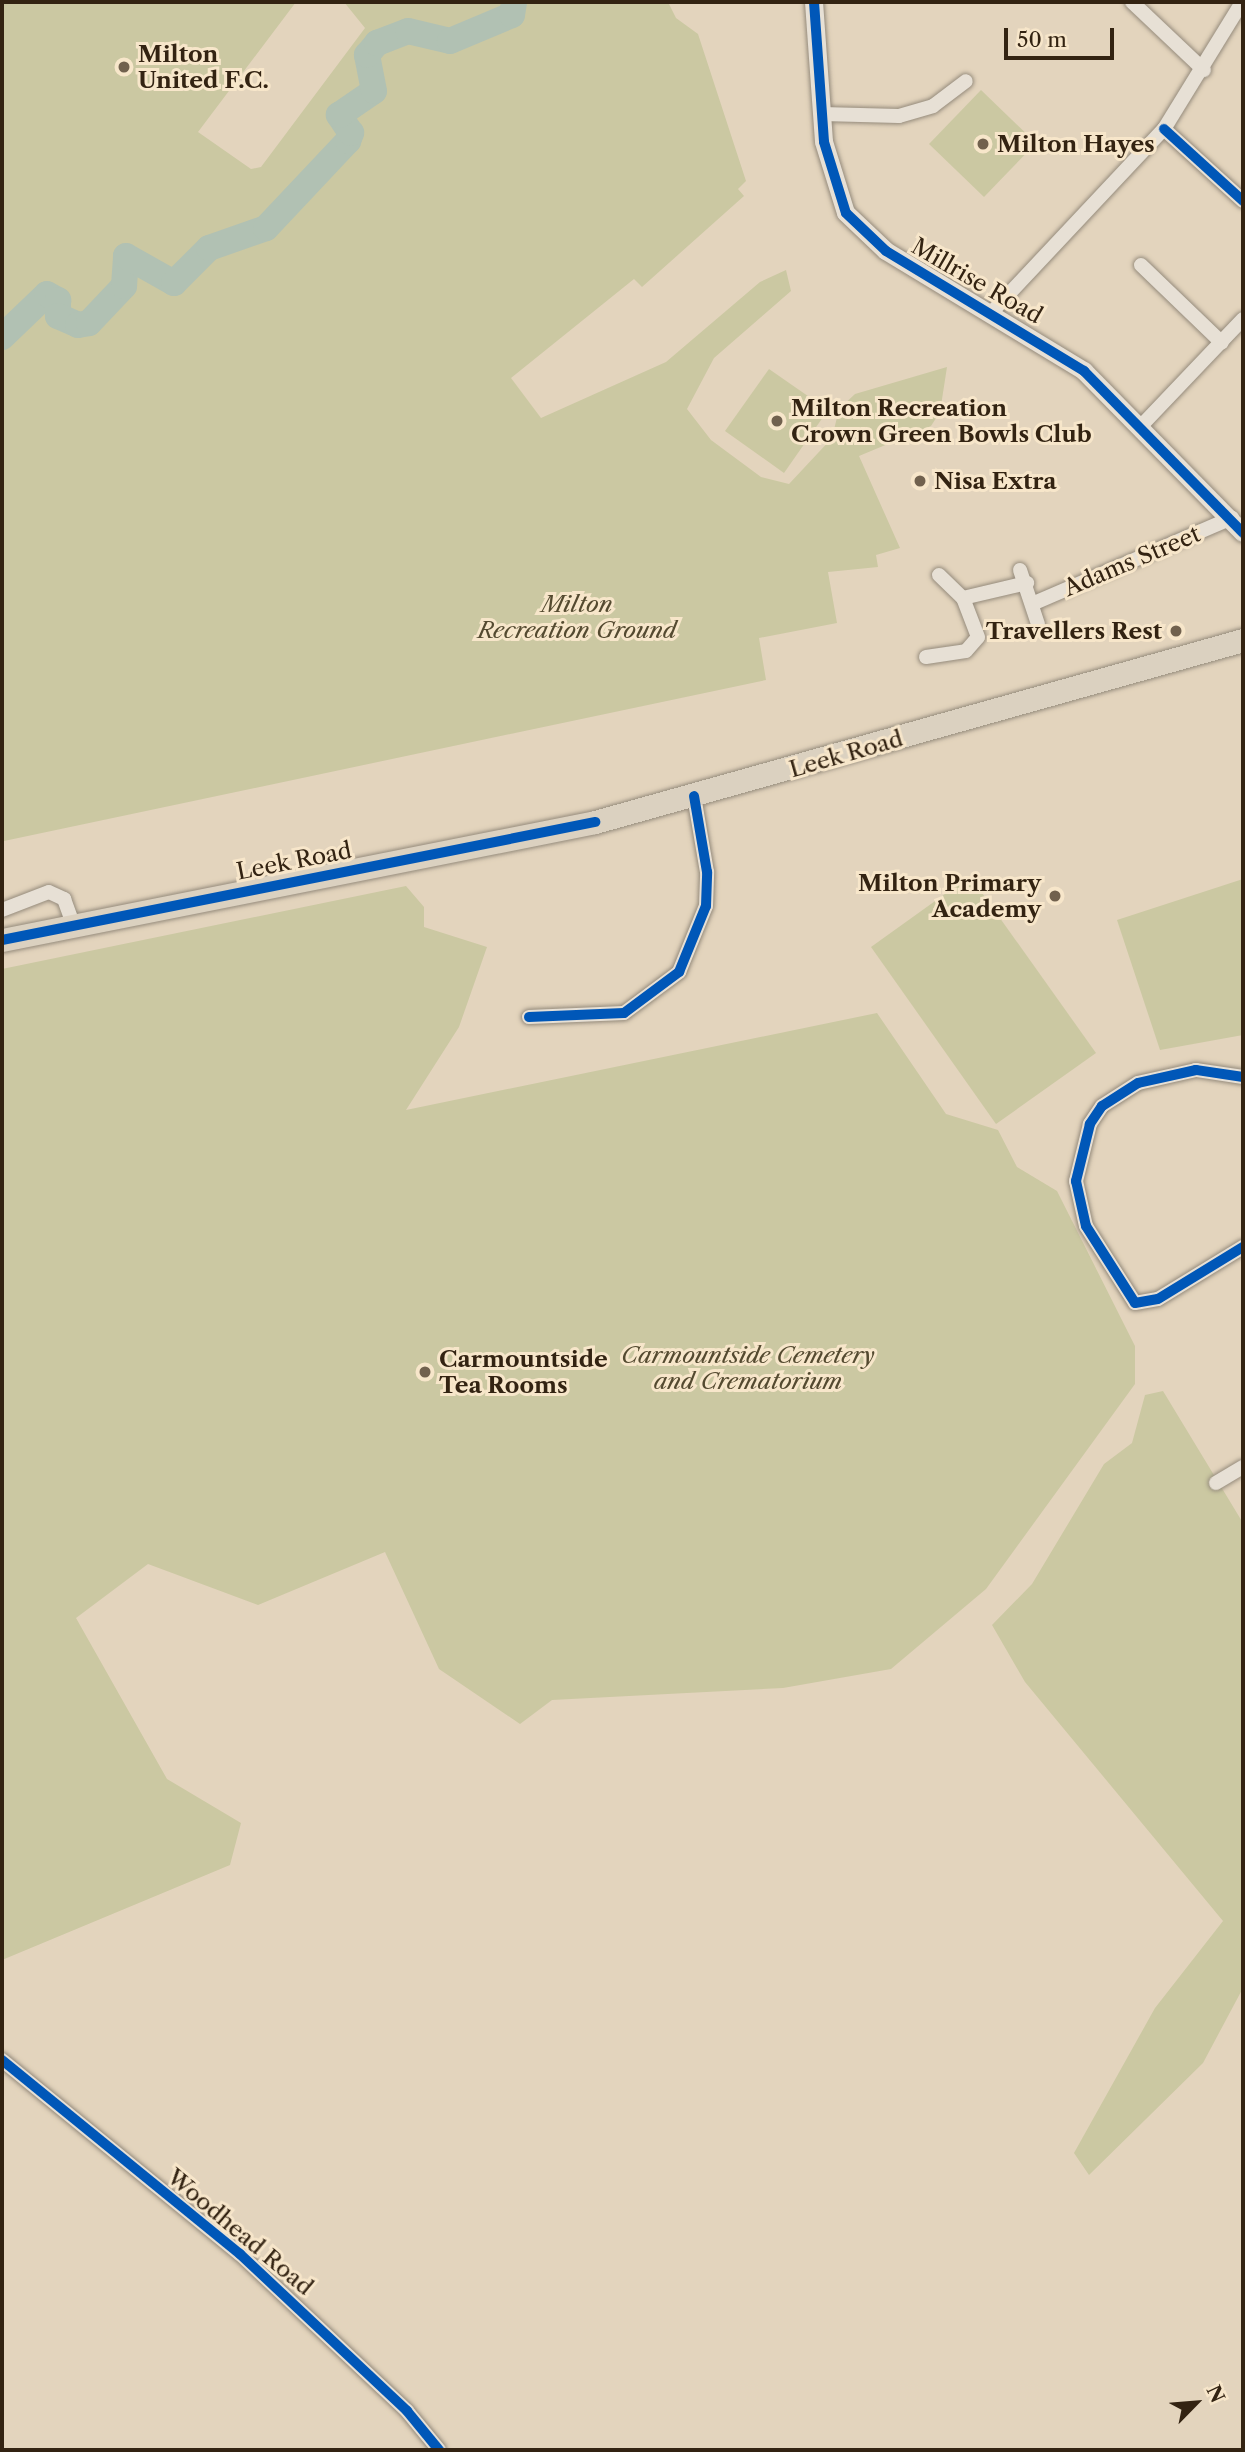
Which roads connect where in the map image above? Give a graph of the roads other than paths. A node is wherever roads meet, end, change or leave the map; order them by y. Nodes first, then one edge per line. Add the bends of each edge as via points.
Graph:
1 (814, 2) edge
2 (1132, 2) edge
3 (1240, 11) edge
4 (1204, 70) junction
5 (965, 81) dead end
6 (822, 114) junction
7 (1164, 129) junction
8 (1243, 201) edge
9 (1141, 265) dead end
10 (991, 313) junction
11 (1243, 319) edge
12 (1222, 343) junction
13 (1142, 425) junction
14 (1232, 518) junction
15 (1243, 533) edge
16 (939, 575) dead end
17 (963, 598) junction
18 (1032, 604) junction
19 (1038, 624) dead end
20 (1243, 640) edge
21 (926, 657) dead end
22 (694, 796) junction
23 (2, 910) edge
24 (74, 926) junction
25 (2, 940) edge
26 (529, 1017) dead end
27 (1243, 1077) edge
28 (1243, 1247) edge
29 (1243, 1467) edge
30 (1216, 1483) dead end
31 (2, 2060) edge
32 (439, 2450) edge

1 - 6 street, Millrise Road
2 - 4 street
3 - 4 street
4 - 7 street
5 - 6 street via 933,106 899,116
6 - 10 street, Millrise Road via 836,189 860,230
7 - 8 street
7 - 10 street
9 - 12 street
10 - 13 street, Millrise Road via 1084,371
11 - 12 street
12 - 13 street
13 - 14 street, Millrise Road
14 - 15 street, Millrise Road
14 - 18 street, Adams Street
16 - 17 street
17 - 18 street via 1024,577
17 - 21 street via 978,637 966,651
18 - 19 street
20 - 22 main road, Leek Road
22 - 24 main road, Leek Road via 514,839
22 - 26 street via 707,872 706,906 678,972 624,1013
23 - 24 street via 49,892 64,899
24 - 25 main road, Leek Road
27 - 28 street via 1196,1070 1165,1074 1102,1106 1080,1149 1077,1204 1135,1303 1158,1299
29 - 30 street
31 - 32 street, Woodhead Road via 240,2254 407,2411

